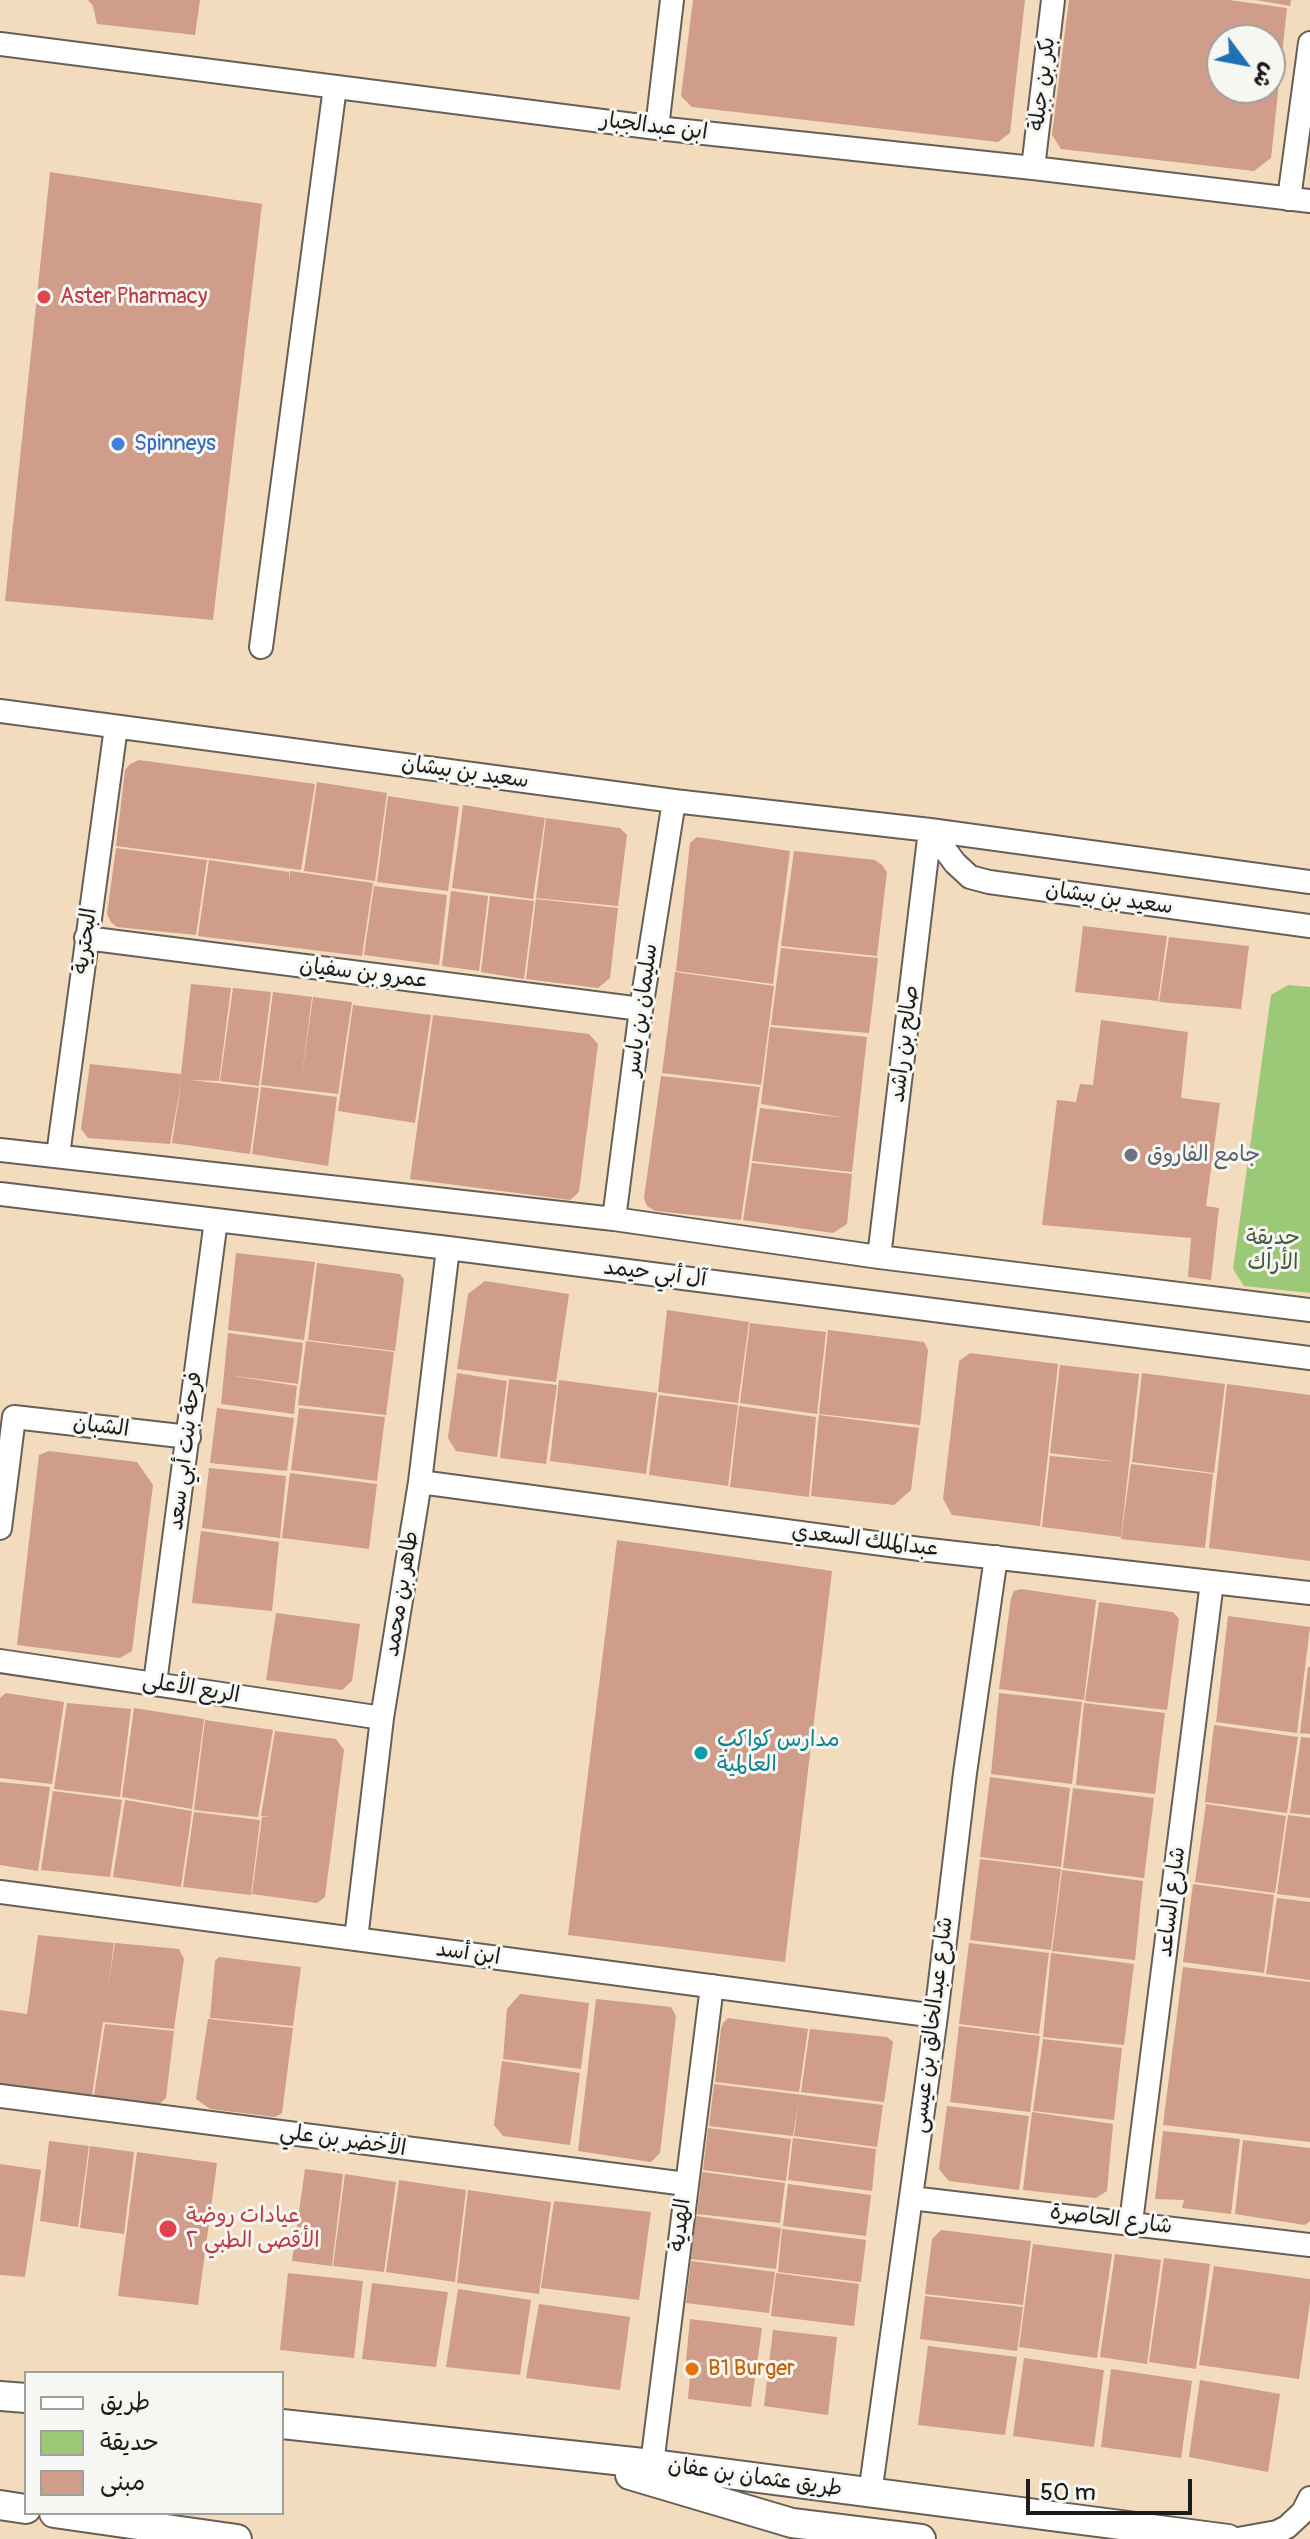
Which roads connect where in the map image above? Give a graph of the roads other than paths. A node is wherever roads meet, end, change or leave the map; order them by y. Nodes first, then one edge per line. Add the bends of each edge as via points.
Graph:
1 (672, 0) edge
2 (1053, 0) edge
3 (1310, 43) edge
4 (0, 44) edge
5 (335, 87) junction
6 (657, 128) junction
7 (1033, 168) junction
8 (1300, 200) edge
9 (261, 647) dead end
10 (0, 711) edge
11 (116, 727) junction
12 (674, 801) junction
13 (930, 830) junction
14 (1310, 882) edge
15 (1310, 926) edge
16 (86, 938) junction
17 (641, 1009) junction
18 (0, 1150) edge
19 (58, 1155) junction
20 (0, 1194) edge
21 (614, 1219) junction
22 (216, 1220) junction
23 (448, 1248) junction
24 (879, 1257) junction
25 (1310, 1310) edge
26 (1310, 1358) edge
27 (189, 1437) junction
28 (420, 1482) junction
29 (0, 1528) edge
30 (996, 1557) junction
31 (1212, 1582) junction
32 (1310, 1593) edge
33 (0, 1661) edge
34 (155, 1683) junction
35 (382, 1718) junction
36 (0, 1892) edge
37 (356, 1939) junction
38 (712, 1986) junction
39 (936, 2016) junction
40 (0, 2096) edge
41 (686, 2184) junction
42 (911, 2198) junction
43 (1131, 2222) junction
44 (1310, 2245) edge
45 (0, 2396) edge
46 (24, 2398) edge
47 (284, 2424) edge
48 (551, 2452) junction
49 (652, 2464) junction
50 (870, 2494) junction
51 (1310, 2499) edge
52 (0, 2505) edge
53 (24, 2509) edge
54 (68, 2515) edge
55 (237, 2539) edge
56 (921, 2539) edge
57 (1228, 2539) edge
58 (1238, 2539) edge

1 - 6 street
2 - 7 street, بكر بن جبلة
3 - 8 street
4 - 5 street, ابن عبدالجبار
5 - 6 street, ابن عبدالجبار
5 - 9 street
6 - 7 street, ابن عبدالجبار
7 - 8 street, ابن عبدالجبار
10 - 11 street, سعيد بن بيشان
11 - 12 street, سعيد بن بيشان
11 - 16 street, البحترية
12 - 13 street, سعيد بن بيشان
12 - 17 street, سليمان بن ياسر
13 - 14 street, سعيد بن بيشان
13 - 15 street, سعيد بن بيشان via 970,877 989,882
13 - 24 street, صالح بن راشد
16 - 17 street, عمرو بن سفيان
16 - 19 street, البحترية
17 - 21 street, سليمان بن ياسر
18 - 19 street
19 - 21 street
20 - 22 street, آل أبي حيمد
21 - 24 street
22 - 23 street, آل أبي حيمد
22 - 27 street, فرحة بنت أبي سعد
23 - 26 street, آل أبي حيمد
23 - 28 street, طاهر بن محمد
24 - 25 street
27 - 29 street, الشبان via 14,1417
27 - 34 street, فرحة بنت أبي سعد
28 - 30 street, عبدالملك السعدي
28 - 35 street, طاهر بن محمد
30 - 31 street, عبدالملك السعدي
30 - 39 street, شارع عبدالخالق بن عيسى
31 - 32 street, عبدالملك السعدي
31 - 43 street, شارع الساعد
33 - 34 street, الريع الأعلى
34 - 35 street, الريع الأعلى
35 - 37 street, طاهر بن محمد
36 - 37 street, ابن أسد
37 - 38 street, ابن أسد
38 - 39 street, ابن أسد
38 - 41 street, الهدية
39 - 42 street, شارع عبدالخالق بن عيسى
40 - 41 street, الأخضر بن علي
41 - 49 street, الهدية
42 - 43 street, شارع الحاصرة
42 - 50 street, شارع عبدالخالق بن عيسى
43 - 44 street, شارع الحاصرة
45 - 46 main road
47 - 48 main road, طريق عثمان بن عفان
48 - 49 main road, طريق عثمان بن عفان
48 - 56 main road via 792,2523
49 - 50 main road, طريق عثمان بن عفان
50 - 57 main road, طريق عثمان بن عفان
51 - 58 street via 1287,2527
52 - 53 main road
54 - 55 main road

